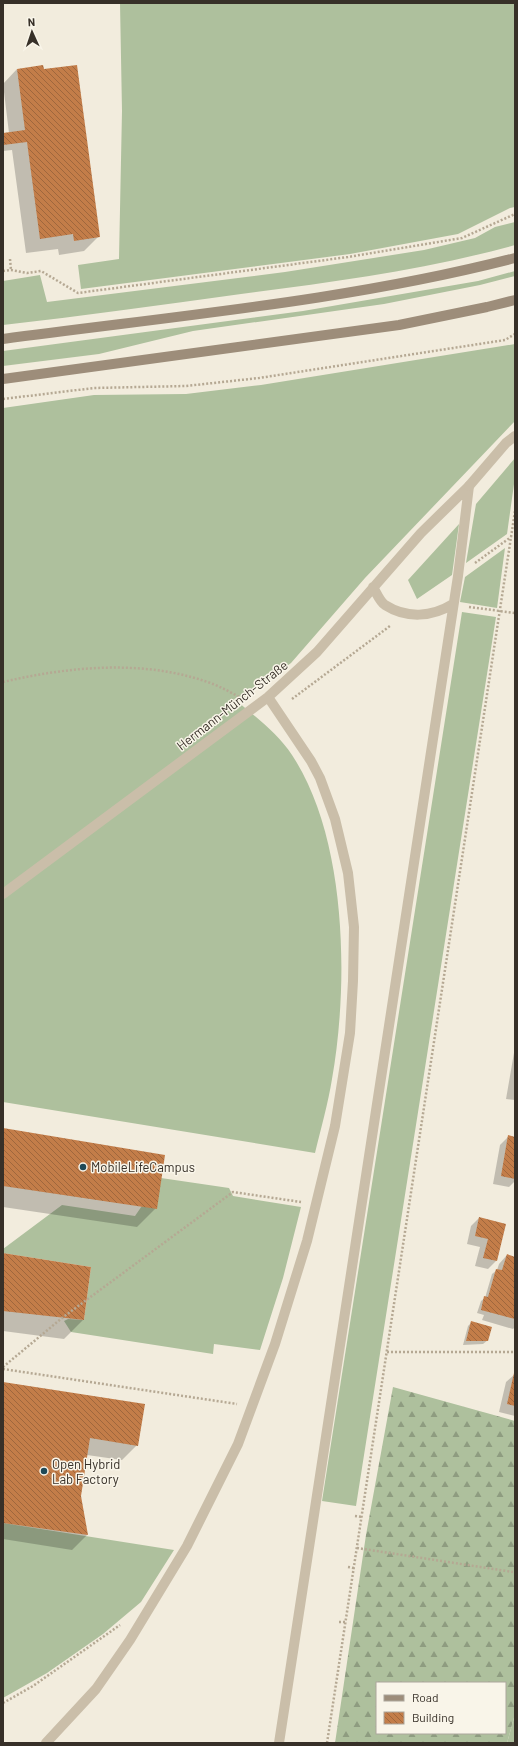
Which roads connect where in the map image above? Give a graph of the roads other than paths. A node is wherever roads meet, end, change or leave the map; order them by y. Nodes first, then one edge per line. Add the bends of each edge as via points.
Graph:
1 (515, 258) edge
2 (515, 300) edge
3 (3, 338) edge
4 (3, 379) edge
5 (515, 436) edge
6 (469, 486) junction
7 (373, 587) junction
8 (453, 604) junction
9 (268, 697) junction
10 (3, 894) edge
11 (46, 1743) edge
12 (279, 1743) edge

1 - 3 main road via 380,288
2 - 4 main road via 399,325
5 - 6 street, Hermann-Münch-Straße
6 - 7 street, Hermann-Münch-Straße via 421,533
6 - 8 street
7 - 8 street via 384,605 406,614 430,615
7 - 9 street, Hermann-Münch-Straße via 317,652
8 - 12 street
9 - 10 street, Hermann-Münch-Straße
9 - 11 street via 320,778 335,819 348,873 354,927 353,993 335,1126 307,1241 275,1344 238,1444 187,1546 134,1633 96,1689

